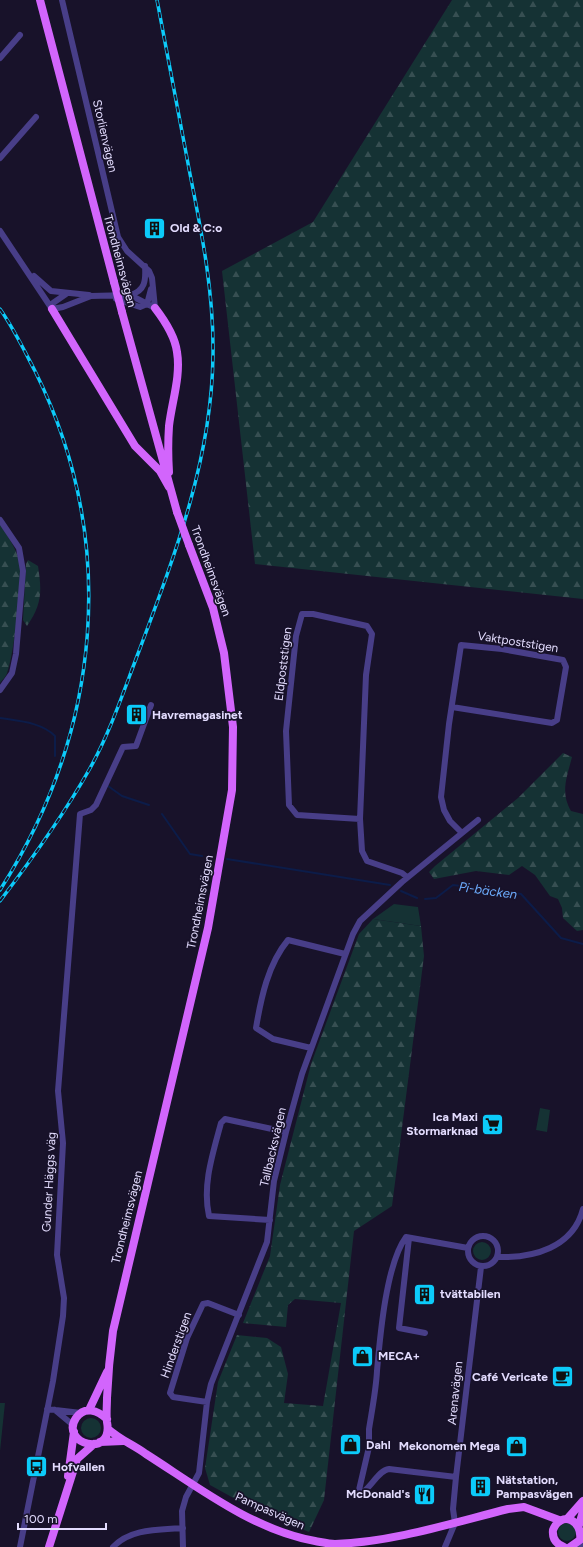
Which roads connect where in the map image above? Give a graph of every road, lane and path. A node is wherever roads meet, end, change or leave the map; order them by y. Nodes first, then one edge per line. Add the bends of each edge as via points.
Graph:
1 (40, 0) edge
2 (62, 0) edge
3 (20, 35) dead end
4 (0, 58) edge
5 (36, 117) dead end
6 (0, 158) edge
7 (0, 232) edge
8 (145, 266) junction
9 (26, 268) junction
10 (152, 286) junction
11 (66, 294) junction
12 (130, 295) junction
13 (91, 296) junction
14 (105, 296) junction
15 (147, 304) junction
16 (155, 308) junction
17 (52, 309) junction
18 (170, 490) junction
19 (0, 520) edge
20 (0, 690) edge
21 (151, 705) dead end
22 (452, 707) junction
23 (360, 819) junction
24 (478, 820) dead end
25 (461, 832) junction
26 (404, 875) junction
27 (345, 954) junction
28 (311, 1048) junction
29 (286, 1132) junction
30 (583, 1210) edge
31 (270, 1220) junction
32 (582, 1220) edge
33 (412, 1239) junction
34 (468, 1248) junction
35 (498, 1257) junction
36 (481, 1267) junction
37 (239, 1315) junction
38 (425, 1333) dead end
39 (109, 1370) junction
40 (207, 1402) junction
41 (48, 1409) junction
42 (55, 1410) junction
43 (89, 1410) junction
44 (81, 1413) junction
45 (106, 1419) junction
46 (73, 1428) junction
47 (108, 1429) junction
48 (122, 1441) junction
49 (97, 1443) junction
50 (456, 1477) junction
51 (193, 1485) junction
52 (65, 1497) junction
53 (583, 1500) edge
54 (583, 1511) edge
55 (540, 1513) junction
56 (568, 1518) junction
57 (559, 1520) junction
58 (455, 1522) junction
59 (579, 1526) junction
60 (182, 1528) junction
61 (553, 1530) junction
62 (582, 1536) edge
63 (553, 1543) edge
64 (576, 1546) edge
65 (20, 1547) edge
66 (49, 1547) edge
67 (114, 1547) edge
68 (183, 1547) edge
69 (445, 1547) edge
70 (564, 1547) edge

1 - 18 main road, Trondheimsvägen, bridge
2 - 8 street, Storlienvägen via 118,237 127,251
3 - 4 street
5 - 6 street
7 - 9 street
8 - 10 street, Storlienvägen via 152,278
8 - 12 street via 141,289
9 - 11 street via 51,291
9 - 17 street
10 - 15 street
10 - 16 street, Storlienvägen
11 - 13 street
11 - 17 street via 53,303
12 - 14 street
12 - 15 street
13 - 14 street
13 - 17 street
14 - 15 street via 123,300 134,306
15 - 16 street
16 - 18 main road via 172,335 178,352 177,381 169,426
17 - 18 main road via 134,446 160,471
18 - 39 main road, Trondheimsvägen, bridge via 213,608 224,653 233,727 232,790 208,928 113,1331
19 - 20 street via 18,548 23,571 16,654 12,673
21 - 41 street, Gunder Häggs väg via 136,746 123,747 96,805 80,814 58,1091 63,1143 57,1255 64,1298
22 - 22 street, Vaktpoststigen via 461,645 564,660 566,667 557,720 552,723
22 - 25 street, Vaktpoststigen via 441,797 450,821
23 - 23 street, Eldpoststigen via 366,675 372,634 367,626 302,614 296,636 286,731 289,805 297,815
23 - 26 street, Eldpoststigen via 362,851 367,861
24 - 25 street, Tallbacksvägen
25 - 26 street, Tallbacksvägen via 442,849
26 - 27 street, Tallbacksvägen via 360,921
27 - 28 street, Tallbacksvägen
27 - 28 street via 288,940 278,951 261,999 256,1028 273,1039
28 - 29 street, Tallbacksvägen
29 - 31 street, Tallbacksvägen via 274,1180
29 - 31 street via 225,1119 221,1123 208,1174 206,1202 209,1216
30 - 32 street
31 - 37 street, Tallbacksvägen via 267,1242
32 - 35 street via 561,1242 547,1250 525,1256
33 - 34 street
33 - 38 street via 400,1328
33 - 50 street via 406,1237 394,1261 377,1363 369,1447 359,1490 363,1492 369,1488 382,1472 389,1468
34 - 35 street via 473,1240 485,1236 495,1241
34 - 36 street via 470,1259
35 - 36 street via 491,1265
36 - 50 street, Arenavägen
37 - 40 street, Tallbacksvägen via 220,1360
37 - 40 street, Hinderstigen via 208,1303 203,1304 187,1338 170,1393 173,1397
39 - 43 main road, Trondheimsvägen
39 - 45 main road, Trondheimsvägen
40 - 51 street, Tallbacksvägen via 199,1473
41 - 42 street
41 - 65 street, Gunder Häggs väg
42 - 44 street
42 - 46 street
43 - 44 main road
43 - 45 main road via 99,1412
44 - 46 main road via 76,1418
45 - 47 main road
46 - 49 main road via 81,1442
46 - 52 main road
47 - 48 main road, Pampasvägen
47 - 49 main road via 106,1436
48 - 49 main road, Pampasvägen
48 - 51 main road, Pampasvägen via 144,1452
49 - 52 main road via 77,1460
50 - 58 street, Arenavägen via 453,1509
51 - 58 main road, Pampasvägen via 251,1518 296,1537 334,1544 384,1538
51 - 60 street, Tallbacksvägen via 184,1504
52 - 66 main road
53 - 56 main road
54 - 59 main road
55 - 57 main road, Pampasvägen
55 - 58 main road, Pampasvägen via 524,1507
55 - 61 main road
56 - 57 main road
56 - 59 main road
57 - 61 main road
58 - 69 street
59 - 62 main road
60 - 67 street via 146,1531 120,1540
60 - 68 street, Tallbacksvägen
61 - 63 main road
62 - 64 main road
63 - 70 main road

